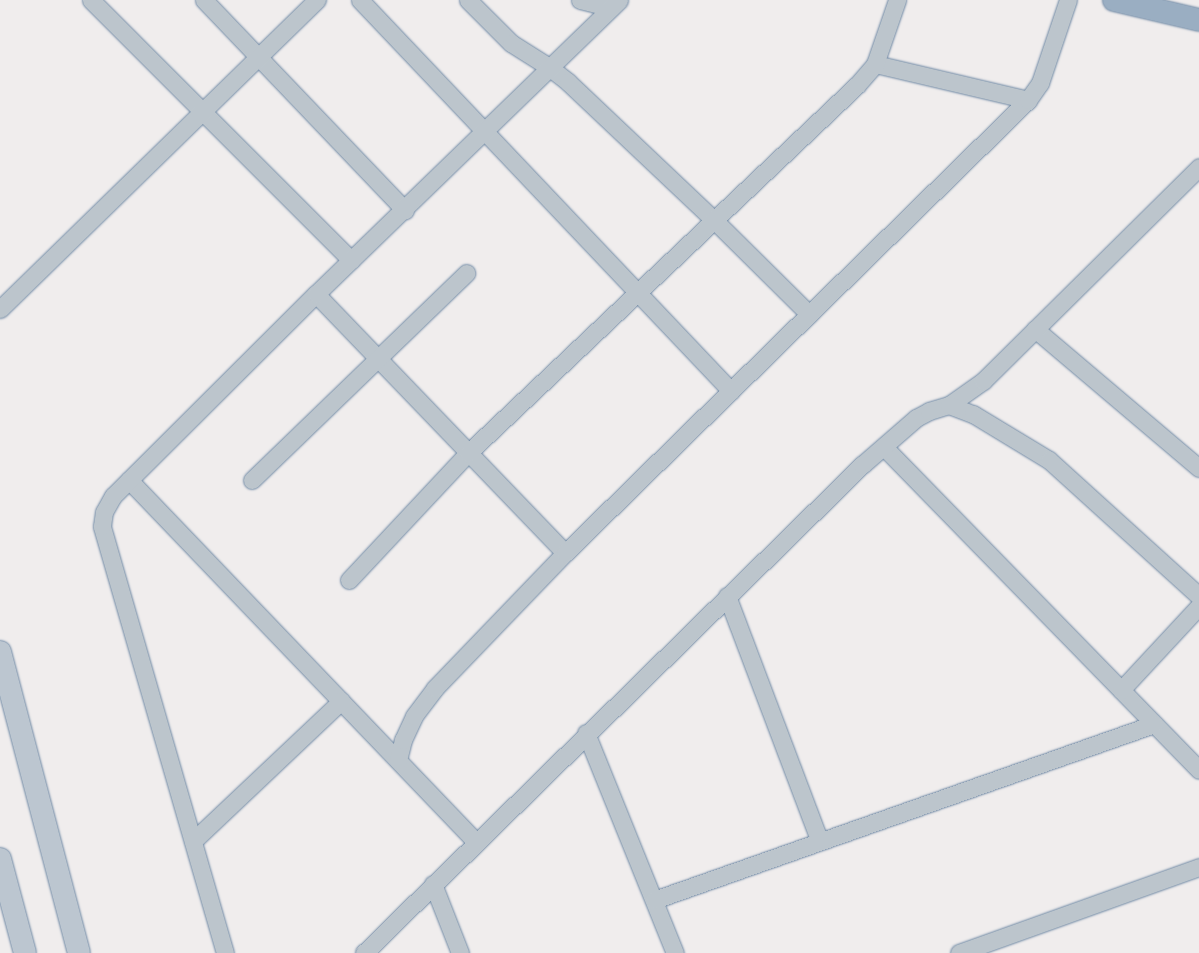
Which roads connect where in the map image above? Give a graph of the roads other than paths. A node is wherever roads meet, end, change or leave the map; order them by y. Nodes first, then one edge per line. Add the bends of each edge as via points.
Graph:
1 (91, 0) edge
2 (204, 0) edge
3 (317, 0) edge
4 (360, 0) edge
5 (468, 0) edge
6 (580, 0) edge
7 (897, 0) edge
8 (1068, 0) edge
9 (1114, 0) edge
10 (615, 4) edge
11 (1199, 20) edge
12 (258, 55) junction
13 (875, 64) junction
14 (549, 66) junction
15 (1028, 100) junction
16 (202, 110) junction
17 (486, 131) junction
18 (1199, 167) edge
19 (405, 210) junction
20 (714, 220) junction
21 (351, 260) junction
22 (466, 273) dead end
23 (316, 294) junction
24 (638, 294) junction
25 (0, 309) edge
26 (809, 314) junction
27 (1035, 329) junction
28 (378, 359) junction
29 (731, 391) junction
30 (949, 405) junction
31 (884, 447) junction
32 (468, 453) junction
33 (1199, 468) edge
34 (129, 480) junction
35 (252, 480) dead end
36 (565, 553) junction
37 (349, 580) dead end
38 (727, 596) junction
39 (1199, 596) edge
40 (1199, 606) edge
41 (0, 652) edge
42 (1120, 690) junction
43 (341, 701) junction
44 (1154, 724) junction
45 (586, 733) junction
46 (398, 760) junction
47 (1199, 770) edge
48 (818, 840) junction
49 (193, 841) junction
50 (476, 842) junction
51 (0, 859) edge
52 (1199, 867) edge
53 (433, 884) junction
54 (654, 900) junction
55 (25, 953) edge
56 (79, 953) edge
57 (225, 953) edge
58 (364, 953) edge
59 (460, 953) edge
60 (675, 953) edge
61 (959, 953) edge

1 - 16 street
2 - 12 street
3 - 12 street
4 - 17 street
5 - 14 street via 511,43
6 - 10 street
7 - 13 street
8 - 15 street via 1040,83
9 - 11 highway
10 - 14 street
12 - 16 street
12 - 19 street
13 - 15 street
13 - 20 street via 841,101
14 - 17 street
14 - 20 street
15 - 26 street
16 - 21 street
16 - 25 street
17 - 19 street
17 - 24 street
18 - 27 street
19 - 21 street
20 - 24 street
20 - 26 street
21 - 23 street
22 - 28 street
23 - 28 street
23 - 34 street
24 - 29 street
24 - 32 street
26 - 29 street
27 - 30 street via 983,381
27 - 33 street
28 - 32 street
28 - 35 street
29 - 36 street
30 - 31 street via 928,411 916,418
30 - 39 street via 973,414 1049,460
31 - 38 street via 862,465
31 - 42 street
32 - 36 street
32 - 37 street
34 - 43 street
34 - 49 street via 113,496 104,512 102,526
36 - 46 street via 435,688 414,716 403,740
38 - 45 street
38 - 48 street
40 - 42 street
41 - 56 main road
42 - 44 street
43 - 46 street
43 - 49 street
44 - 47 street
44 - 48 street via 1004,779
45 - 50 street
45 - 54 street
46 - 50 street
48 - 54 street
49 - 57 street
50 - 53 street
51 - 55 main road
52 - 61 street
53 - 58 street
53 - 59 street
54 - 60 street

